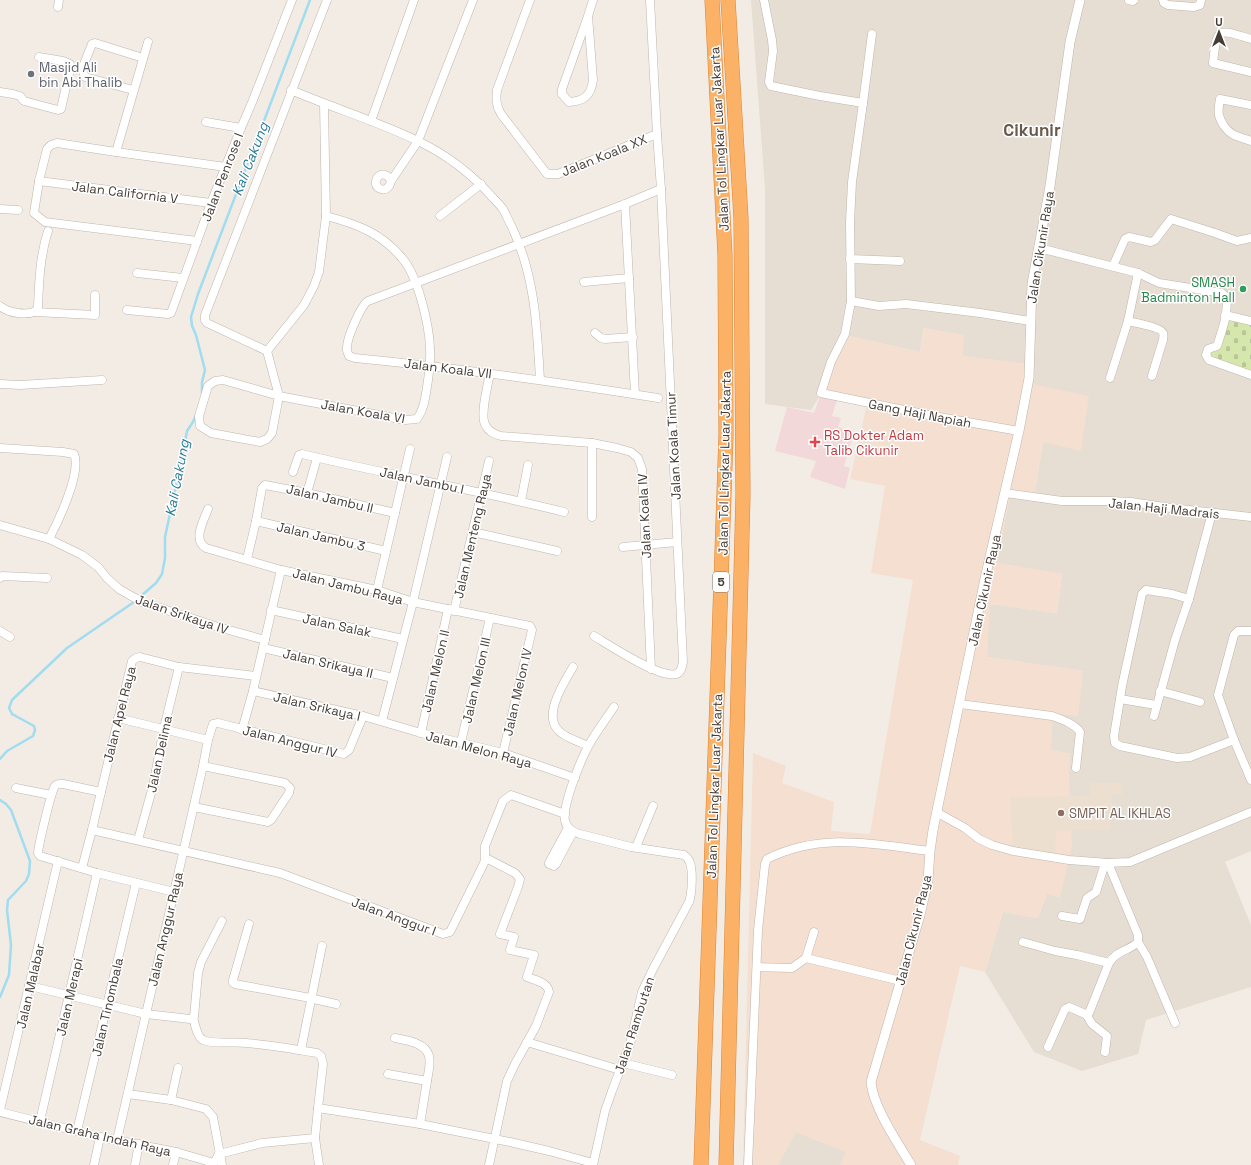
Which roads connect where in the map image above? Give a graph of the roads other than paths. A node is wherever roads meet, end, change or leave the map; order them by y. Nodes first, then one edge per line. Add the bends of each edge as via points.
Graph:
1 (292, 0) edge
2 (327, 0) edge
3 (414, 0) edge
4 (473, 0) edge
5 (530, 0) edge
6 (593, 0) edge
7 (650, 0) edge
8 (712, 0) edge
9 (728, 0) edge
10 (764, 0) edge
11 (1080, 0) edge
12 (1129, 0) edge
13 (1134, 0) edge
14 (1163, 0) edge
15 (1201, 0) edge
16 (588, 16) junction
17 (872, 34) dead end
18 (1251, 39) edge
19 (148, 42) dead end
20 (39, 57) dead end
21 (143, 58) junction
22 (1251, 72) edge
23 (133, 90) junction
24 (291, 90) junction
25 (0, 92) edge
26 (863, 103) junction
27 (324, 104) junction
28 (1251, 105) edge
29 (371, 121) junction
30 (206, 122) dead end
31 (241, 128) junction
32 (656, 134) junction
33 (418, 141) junction
34 (1251, 141) edge
35 (116, 152) junction
36 (226, 167) junction
37 (39, 181) junction
38 (391, 181) dead end
39 (481, 184) junction
40 (661, 189) junction
41 (211, 203) junction
42 (625, 204) junction
43 (0, 209) edge
44 (18, 210) dead end
45 (326, 216) junction
46 (440, 216) dead end
47 (48, 231) dead end
48 (1251, 238) edge
49 (197, 240) junction
50 (520, 243) junction
51 (1039, 248) junction
52 (850, 259) junction
53 (900, 261) dead end
54 (1113, 266) junction
55 (138, 273) dead end
56 (1138, 273) junction
57 (183, 278) junction
58 (629, 278) junction
59 (584, 282) dead end
60 (417, 283) junction
61 (95, 295) dead end
62 (851, 301) junction
63 (0, 306) edge
64 (127, 310) dead end
65 (35, 312) junction
66 (1225, 315) junction
67 (1251, 320) edge
68 (1030, 321) junction
69 (1128, 321) junction
70 (595, 333) dead end
71 (633, 338) junction
72 (267, 351) junction
73 (430, 366) junction
74 (490, 373) junction
75 (1251, 375) edge
76 (1152, 376) dead end
77 (1110, 378) dead end
78 (102, 380) dead end
79 (540, 380) junction
80 (0, 384) edge
81 (635, 394) junction
82 (279, 396) junction
83 (658, 398) dead end
84 (1019, 431) junction
85 (592, 443) junction
86 (0, 448) edge
87 (410, 448) dead end
88 (448, 457) dead end
89 (317, 458) junction
90 (489, 461) dead end
91 (528, 465) dead end
92 (294, 472) dead end
93 (404, 476) junction
94 (440, 485) junction
95 (1005, 492) junction
96 (307, 493) junction
97 (481, 493) junction
98 (521, 501) junction
99 (208, 509) dead end
100 (564, 512) dead end
101 (395, 513) junction
102 (1212, 513) junction
103 (592, 517) dead end
104 (1251, 517) edge
105 (256, 521) junction
106 (0, 525) edge
107 (473, 532) junction
108 (49, 539) junction
109 (677, 542) junction
110 (645, 545) junction
111 (623, 547) dead end
112 (386, 551) junction
113 (557, 551) dead end
114 (247, 559) junction
115 (282, 570) junction
116 (0, 578) edge
117 (47, 578) dead end
118 (376, 590) junction
119 (1189, 599) junction
120 (413, 602) junction
121 (271, 610) junction
122 (451, 610) junction
123 (490, 618) junction
124 (532, 630) joint
125 (0, 631) edge
126 (1251, 631) edge
127 (594, 636) dead end
128 (10, 637) dead end
129 (403, 639) junction
130 (264, 644) junction
131 (179, 667) junction
132 (573, 667) dead end
133 (651, 669) junction
134 (256, 676) junction
135 (393, 678) junction
136 (253, 691) junction
137 (1160, 691) junction
138 (1120, 698) junction
139 (1200, 702) dead end
140 (960, 704) junction
141 (1156, 705) junction
142 (614, 707) dead end
143 (363, 716) junction
144 (1154, 716) dead end
145 (118, 718) junction
146 (382, 721) junction
147 (218, 723) joint
148 (164, 728) junction
149 (242, 730) junction
150 (421, 733) junction
151 (208, 740) junction
152 (1234, 740) junction
153 (461, 742) junction
154 (588, 746) junction
155 (503, 753) junction
156 (203, 766) junction
157 (1076, 768) dead end
158 (575, 778) junction
159 (1251, 780) edge
160 (16, 788) dead end
161 (101, 792) junction
162 (51, 796) junction
163 (653, 806) dead end
164 (194, 807) junction
165 (1251, 812) edge
166 (938, 813) junction
167 (565, 814) junction
168 (92, 830) junction
169 (138, 840) junction
170 (636, 847) junction
171 (930, 851) junction
172 (183, 852) junction
173 (486, 858) junction
174 (58, 861) junction
175 (1106, 863) junction
176 (82, 868) junction
177 (98, 873) junction
178 (136, 883) junction
179 (174, 892) junction
180 (1062, 916) dead end
181 (222, 921) dead end
182 (249, 924) dead end
183 (814, 932) dead end
184 (1023, 942) dead end
185 (1138, 942) junction
186 (322, 946) dead end
187 (806, 958) junction
188 (1109, 963) junction
189 (757, 966) junction
190 (901, 981) junction
191 (30, 986) junction
192 (70, 996) junction
193 (312, 998) junction
194 (336, 1004) dead end
195 (108, 1006) junction
196 (146, 1014) junction
197 (1086, 1014) junction
198 (193, 1018) junction
199 (1175, 1023) dead end
200 (395, 1038) dead end
201 (527, 1042) junction
202 (1048, 1047) dead end
203 (301, 1050) junction
204 (1105, 1052) dead end
205 (622, 1067) junction
206 (178, 1068) dead end
207 (388, 1074) dead end
208 (672, 1075) dead end
209 (427, 1081) junction
210 (128, 1094) junction
211 (171, 1100) junction
212 (318, 1108) junction
213 (0, 1111) edge
214 (40, 1121) junction
215 (420, 1124) junction
216 (77, 1131) junction
217 (100, 1137) junction
218 (315, 1138) junction
219 (495, 1139) junction
220 (117, 1140) junction
221 (139, 1144) junction
222 (176, 1152) junction
223 (219, 1154) junction
224 (216, 1164) edge
225 (593, 1164) edge
226 (94, 1165) edge
227 (135, 1165) edge
228 (173, 1165) edge
229 (319, 1165) edge
230 (489, 1165) edge
231 (701, 1165) edge
232 (726, 1165) edge
233 (748, 1165) edge
234 (911, 1165) edge

1 - 31 street, Jalan Penrose I
2 - 24 street
3 - 29 street
4 - 33 street
5 - 32 street, Jalan Koala XX via 496,99 501,114 547,174 558,174
6 - 16 street
7 - 32 street, Jalan Koala Timur
8 - 231 highway, Jalan Tol Lingkar Luar Jakarta / 5 via 725,255 726,435
9 - 232 highway, Jalan Tol Lingkar Luar Jakarta / 5 via 741,218 743,495
10 - 26 street via 773,51 770,86
11 - 51 street, Jalan Cikunir Raya via 1070,42
12 - 13 street
14 - 15 street via 1168,5 1194,7 1200,5
16 - 16 street via 562,89 562,94 569,102 578,102 586,98 592,90
17 - 26 street
18 - 22 street via 1228,32 1218,34 1214,63
19 - 21 street
20 - 25 street via 70,64 61,109 24,101 20,96
21 - 23 street
21 - 23 street via 95,43 92,44 82,69 85,77
23 - 35 street
24 - 27 street
24 - 72 street via 204,316 207,323
26 - 52 street via 852,182
27 - 29 street
27 - 45 street
28 - 34 street via 1220,99 1218,112 1228,132
29 - 33 street
30 - 31 street
31 - 36 street, Jalan Penrose I
32 - 40 street, Jalan Koala Timur
33 - 38 street
33 - 39 street via 439,152
35 - 36 street
35 - 37 street via 57,143 51,145 47,149
36 - 41 street, Jalan Penrose I
37 - 41 street, Jalan California V
37 - 49 street via 34,213 45,222
39 - 46 street
39 - 50 street via 503,209
40 - 42 street
40 - 109 street, Jalan Koala Timur
41 - 49 street, Jalan Penrose I
42 - 50 street
42 - 58 street
43 - 44 street
45 - 60 street via 370,230 403,259
45 - 72 street via 319,272 314,286 304,305
47 - 65 street via 40,264 38,307
48 - 54 street via 1237,241 1171,219 1151,242 1129,237 1125,239
49 - 57 street, Jalan Penrose I
50 - 60 street
50 - 79 street via 536,312
51 - 54 street
51 - 68 street, Jalan Cikunir Raya via 1032,284
52 - 53 street
52 - 62 street
54 - 56 street
55 - 57 street
56 - 66 street via 1159,283 1222,293 1227,299
56 - 69 street
57 - 64 street, Jalan Penrose I via 171,313
58 - 59 street
58 - 71 street
60 - 73 street via 428,329
60 - 73 street, Jalan Koala VII via 365,303 346,349 349,356 355,358
61 - 65 street via 95,314
62 - 68 street via 879,306 906,304
62 - 84 street, Gang Haji Napiah via 845,334 831,362 821,393
63 - 65 street via 10,313
66 - 67 street
66 - 75 street via 1217,346 1208,350 1206,355 1209,360
68 - 84 street, Jalan Cikunir Raya via 1029,378
69 - 76 street via 1162,331 1163,340
69 - 77 street
70 - 71 street via 605,339
71 - 81 street
72 - 82 street
73 - 74 street, Jalan Koala VII
73 - 82 street, Jalan Koala VI via 422,412 417,419 405,420
74 - 79 street, Jalan Koala VII
74 - 85 street, Jalan Koala IV via 484,425 491,432 501,436
78 - 80 street
79 - 81 street, Jalan Koala VII
81 - 83 street, Jalan Koala VII
82 - 82 street via 222,380 215,381 208,386 199,416 200,426 211,433 260,442 267,440 272,433
84 - 95 street, Jalan Cikunir Raya
85 - 103 street
85 - 110 street, Jalan Koala IV via 631,452 638,458 642,469
86 - 108 street via 74,454 75,467 70,489
87 - 93 street
88 - 94 street
89 - 92 street, Jalan Jambu I via 299,455
89 - 93 street, Jalan Jambu I
89 - 96 street
90 - 97 street, Jalan Menteng Raya
91 - 98 street
93 - 94 street, Jalan Jambu I
93 - 101 street
94 - 97 street, Jalan Jambu I
94 - 120 street
95 - 102 street, Jalan Haji Madrais via 1062,501 1131,502
95 - 140 street, Jalan Cikunir Raya
96 - 101 street, Jalan Jambu II
96 - 105 street, Jalan Jambu II via 265,485 262,488
97 - 98 street, Jalan Jambu I
97 - 107 street, Jalan Menteng Raya
98 - 100 street, Jalan Jambu I
99 - 114 street, Jalan Jambu Raya via 200,533 201,545
101 - 112 street
102 - 104 street, Jalan Haji Madrais
102 - 119 street
105 - 112 street, Jalan Jambu 3
105 - 114 street
106 - 108 street, Jalan Srikaya IV
107 - 113 street
107 - 122 street, Jalan Menteng Raya
108 - 130 street, Jalan Srikaya IV via 98,567 127,595
109 - 110 street
109 - 133 street, Jalan Koala Timur via 682,669 677,674 666,675
110 - 111 street
110 - 133 street, Jalan Koala IV
112 - 118 street
114 - 115 street, Jalan Jambu Raya
115 - 118 street, Jalan Jambu Raya
115 - 121 street
116 - 117 street
118 - 120 street, Jalan Jambu Raya
119 - 137 street
119 - 138 street via 1153,590 1144,591
120 - 122 street, Jalan Jambu Raya
120 - 129 street
121 - 129 street, Jalan Salak
121 - 130 street
122 - 123 street, Jalan Jambu Raya
122 - 150 street, Jalan Melon II
123 - 124 street, Jalan Jambu Raya via 530,626
123 - 153 street, Jalan Melon III
124 - 155 street, Jalan Melon IV
125 - 128 street
126 - 152 street via 1238,631 1234,635 1219,693
127 - 133 street
129 - 135 street
130 - 134 street
130 - 135 street, Jalan Srikaya II
131 - 134 street, Jalan Apel Raya
131 - 145 street, Jalan Apel Raya via 140,657 132,660
131 - 148 street, Jalan Delima
132 - 154 street via 559,692 553,711 553,722 558,731
134 - 136 street
135 - 146 street
136 - 143 street, Jalan Srikaya I
136 - 149 street
137 - 139 street
137 - 141 street
138 - 141 street
138 - 152 street via 1114,736 1115,743 1120,746 1177,758 1190,757
140 - 157 street via 1052,716 1063,720 1080,732
140 - 166 street, Jalan Cikunir Raya
141 - 144 street
142 - 154 street
143 - 146 street, Jalan Srikaya I
143 - 149 street, Jalan Anggur IV via 349,750 344,754
145 - 148 street
145 - 161 street, Jalan Apel Raya
146 - 150 street, Jalan Melon Raya
147 - 149 street, Jalan Anggur IV
147 - 151 street, Jalan Anggur Raya via 213,724
148 - 151 street
148 - 169 street, Jalan Delima
150 - 153 street, Jalan Melon Raya
151 - 156 street, Jalan Anggur Raya
152 - 159 street
153 - 155 street, Jalan Melon Raya
154 - 158 street
155 - 158 street, Jalan Melon Raya
156 - 164 street, Jalan Anggur Raya
156 - 164 street via 284,783 290,788 289,793 268,822
158 - 167 street
160 - 162 street
161 - 162 street via 58,784
161 - 168 street, Jalan Apel Raya
162 - 174 street via 38,853 40,856
163 - 170 street
164 - 172 street, Jalan Anggur Raya
165 - 175 street via 1130,862
166 - 171 street, Jalan Cikunir Raya
166 - 175 street via 992,846 1069,860
167 - 170 street via 565,821 571,830
167 - 173 street, Jalan Anggur I via 511,795 503,801 495,820 485,846
168 - 169 street, Jalan Anggur I
168 - 176 street, Jalan Apel Raya
169 - 172 street, Jalan Anggur I
170 - 205 street, Jalan Rambutan via 684,855 688,858 691,866 691,895 646,983
171 - 189 street via 843,841 797,848 767,859 764,864 761,894
171 - 190 street, Jalan Cikunir Raya via 928,880
172 - 173 street, Jalan Anggur I via 280,874 443,934 450,932
172 - 179 street, Jalan Anggur Raya
173 - 201 street via 515,873 520,879 500,934 514,937 510,950 534,955 527,977 545,985 549,992
174 - 176 street
174 - 191 street, Jalan Malabar
175 - 180 street via 1096,892 1087,898 1080,919
175 - 185 street via 1136,930
176 - 177 street
177 - 178 street
177 - 192 street, Jalan Merapi
178 - 179 street
178 - 195 street, Jalan Tinombala
179 - 196 street, Jalan Anggur Raya
181 - 198 street via 198,973
182 - 193 street via 233,983
183 - 187 street
184 - 188 street
185 - 188 street via 1118,952
185 - 199 street
186 - 193 street
187 - 189 street via 792,968
187 - 190 street
188 - 197 street via 1089,1013
189 - 233 street
190 - 234 street, Jalan Cikunir Raya via 871,1082 876,1103
191 - 192 street
191 - 213 street, Jalan Malabar
192 - 195 street
192 - 214 street, Jalan Merapi
193 - 194 street
193 - 203 street
195 - 196 street
195 - 216 street, Jalan Tinombala
196 - 198 street
196 - 210 street, Jalan Anggur Raya
197 - 202 street via 1069,1007 1065,1009
197 - 204 street via 1092,1024 1107,1036
198 - 203 street via 204,1041
200 - 209 street via 418,1044 426,1050 430,1061
201 - 205 street
201 - 219 street via 505,1087
203 - 212 street via 317,1053 323,1060
205 - 208 street
205 - 225 street, Jalan Rambutan via 605,1111
206 - 211 street
207 - 209 street
209 - 215 street
210 - 211 street
210 - 220 street, Jalan Anggur Raya
211 - 223 street via 206,1109 213,1117
212 - 215 street
212 - 218 street
213 - 214 street, Jalan Graha Indah Raya
214 - 216 street, Jalan Graha Indah Raya
215 - 219 street
216 - 217 street, Jalan Graha Indah Raya
217 - 220 street, Jalan Graha Indah Raya
217 - 226 street
218 - 223 street via 262,1143
218 - 229 street
219 - 225 street
219 - 230 street
220 - 221 street, Jalan Graha Indah Raya
221 - 222 street, Jalan Graha Indah Raya
221 - 227 street
222 - 224 street, Jalan Graha Indah Raya
222 - 228 street
223 - 224 street, Jalan Graha Indah Raya

